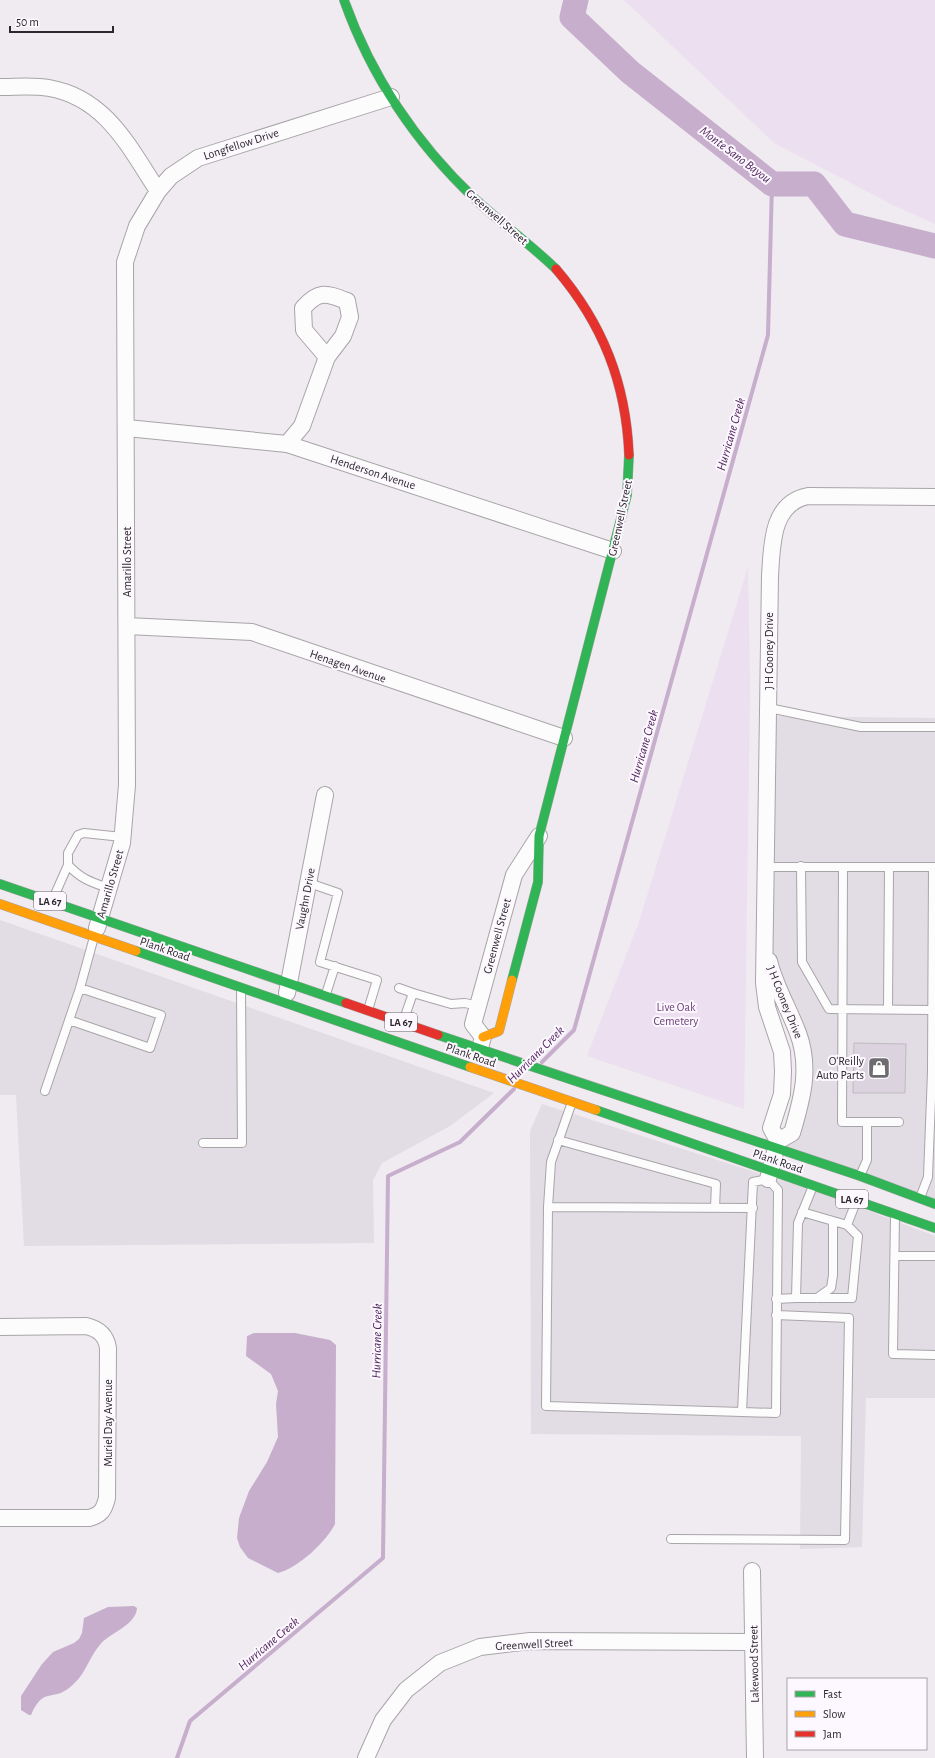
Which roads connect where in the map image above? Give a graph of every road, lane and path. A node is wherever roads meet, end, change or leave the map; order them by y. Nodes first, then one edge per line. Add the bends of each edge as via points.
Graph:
1 (344, 0) edge
2 (0, 87) edge
3 (391, 97) junction
4 (158, 191) junction
5 (327, 357) dead end
6 (127, 428) junction
7 (287, 444) junction
8 (935, 497) edge
9 (613, 551) junction
10 (127, 626) junction
11 (769, 708) junction
12 (935, 727) edge
13 (564, 738) junction
14 (325, 795) dead end
15 (539, 836) junction
16 (122, 837) junction
17 (68, 865) junction
18 (801, 866) junction
19 (844, 866) junction
20 (766, 867) junction
21 (889, 867) junction
22 (934, 867) edge
23 (309, 883) junction
24 (0, 884) edge
25 (108, 888) junction
26 (52, 902) junction
27 (0, 904) edge
28 (100, 919) junction
29 (94, 937) junction
30 (766, 950) junction
31 (335, 966) junction
32 (289, 984) junction
33 (240, 987) junction
34 (80, 988) junction
35 (399, 988) dead end
36 (413, 994) junction
37 (326, 996) junction
38 (285, 1003) junction
39 (478, 1006) junction
40 (842, 1009) junction
41 (888, 1010) junction
42 (932, 1010) junction
43 (368, 1011) junction
44 (69, 1020) junction
45 (403, 1023) junction
46 (482, 1043) junction
47 (473, 1069) junction
48 (934, 1072) edge
49 (45, 1091) dead end
50 (572, 1102) junction
51 (867, 1122) junction
52 (900, 1122) dead end
53 (558, 1140) junction
54 (203, 1143) dead end
55 (777, 1144) junction
56 (769, 1175) junction
57 (860, 1176) junction
58 (813, 1186) junction
59 (920, 1198) junction
60 (856, 1201) junction
61 (935, 1204) edge
62 (548, 1207) junction
63 (715, 1208) junction
64 (752, 1208) junction
65 (802, 1212) junction
66 (895, 1214) junction
67 (833, 1221) junction
68 (847, 1225) junction
69 (935, 1228) edge
70 (895, 1256) junction
71 (935, 1256) edge
72 (796, 1298) junction
73 (817, 1298) junction
74 (776, 1299) junction
75 (776, 1315) junction
76 (0, 1326) edge
77 (935, 1355) edge
78 (742, 1412) junction
79 (0, 1518) edge
80 (671, 1539) dead end
81 (752, 1571) dead end
82 (753, 1642) junction
83 (366, 1758) edge
84 (755, 1758) edge

1 - 3 main road, Greenwell Street via 360,39
2 - 4 street via 55,89 76,96 97,109 110,120
3 - 4 street, Longfellow Drive via 198,158 171,176
3 - 9 main road, Greenwell Street via 417,136 465,190 564,278 598,330 611,357 618,383 630,453 627,494
4 - 6 street, Amarillo Street via 137,226 125,262
5 - 7 street via 302,426
6 - 7 street, Henderson Avenue
6 - 10 street, Amarillo Street
7 - 9 street, Henderson Avenue
8 - 11 street, J H Cooney Drive via 808,496 795,500 784,508 774,536 770,576
9 - 13 main road, Greenwell Street
10 - 13 street, Henagen Avenue via 252,632
10 - 16 street, Amarillo Street via 127,786
11 - 12 lane via 861,727
11 - 20 street, J H Cooney Drive
13 - 15 main road, Greenwell Street
14 - 23 street, Vaughn Drive
15 - 39 street, Greenwell Street via 514,875
15 - 46 main road, Greenwell Street via 538,882 499,1031
16 - 17 lane via 78,835 68,854
16 - 25 street, Amarillo Street
17 - 25 lane via 83,879
17 - 26 lane
18 - 19 lane
18 - 20 lane
18 - 40 lane via 802,962 829,1009
19 - 21 lane
19 - 40 lane
20 - 30 street, J H Cooney Drive
21 - 22 lane
21 - 41 lane
22 - 42 lane
23 - 31 lane via 338,893 320,962
23 - 32 street, Vaughn Drive
24 - 26 main road, Plank Road / LA 67
25 - 28 street, Amarillo Street
26 - 28 main road, Plank Road / LA 67
27 - 29 main road, Plank Road / LA 67
28 - 29 street, Amarillo Street
28 - 32 main road, Plank Road / LA 67
29 - 33 main road, Plank Road / LA 67
29 - 34 lane
30 - 55 street, J H Cooney Drive via 765,999 782,1052 782,1094 771,1128
30 - 55 street, J H Cooney Drive via 773,977 798,1034 805,1066 803,1099 792,1133
31 - 37 lane
31 - 43 lane via 377,980
32 - 37 main road, Plank Road / LA 67
32 - 38 street, Vaughn Drive
33 - 38 main road, Plank Road / LA 67
33 - 54 lane via 242,1143
34 - 44 lane
34 - 44 lane via 161,1015 150,1048
35 - 36 lane
36 - 39 lane via 451,1004 465,1003
36 - 45 lane
37 - 43 main road, Plank Road / LA 67
38 - 47 main road, Plank Road / LA 67
39 - 46 street, Greenwell Street via 473,1024
40 - 41 lane
40 - 51 lane via 842,1122
41 - 42 lane
42 - 48 lane
43 - 45 main road, Plank Road / LA 67
44 - 49 lane
45 - 46 main road, Plank Road / LA 67
46 - 47 street
46 - 55 main road, Plank Road / LA 67 via 513,1060
47 - 50 main road, Plank Road / LA 67
48 - 59 lane via 928,1177
50 - 53 lane
50 - 56 main road, Plank Road / LA 67
51 - 52 lane
51 - 57 lane via 867,1160
53 - 62 lane via 551,1162
53 - 63 lane via 716,1184
55 - 56 street
55 - 57 main road, Plank Road / LA 67
56 - 58 main road, Plank Road / LA 67
56 - 64 lane via 753,1182
56 - 74 lane via 778,1190
57 - 59 main road, Plank Road / LA 67
58 - 60 main road, Plank Road / LA 67
58 - 65 lane
59 - 61 main road, Plank Road / LA 67
60 - 66 main road, Plank Road / LA 67
60 - 68 lane
62 - 63 lane
62 - 78 lane via 546,1406
63 - 64 lane
64 - 78 lane
65 - 67 lane
65 - 72 lane via 798,1224
66 - 69 main road, Plank Road / LA 67
66 - 70 lane
67 - 68 lane
67 - 73 lane via 831,1288
68 - 73 lane via 858,1236 852,1298
70 - 71 lane
70 - 77 lane via 893,1354
72 - 73 lane
72 - 74 lane
74 - 75 lane
75 - 78 lane via 776,1413
75 - 80 lane via 849,1318 845,1540
76 - 79 street, Muriel Day Avenue via 96,1328 103,1334 108,1348 108,1498 103,1511 88,1518
81 - 82 street, Lakewood Street
82 - 83 street, Greenwell Street via 530,1641 480,1647 440,1663 406,1690 383,1720
82 - 84 street, Lakewood Street

